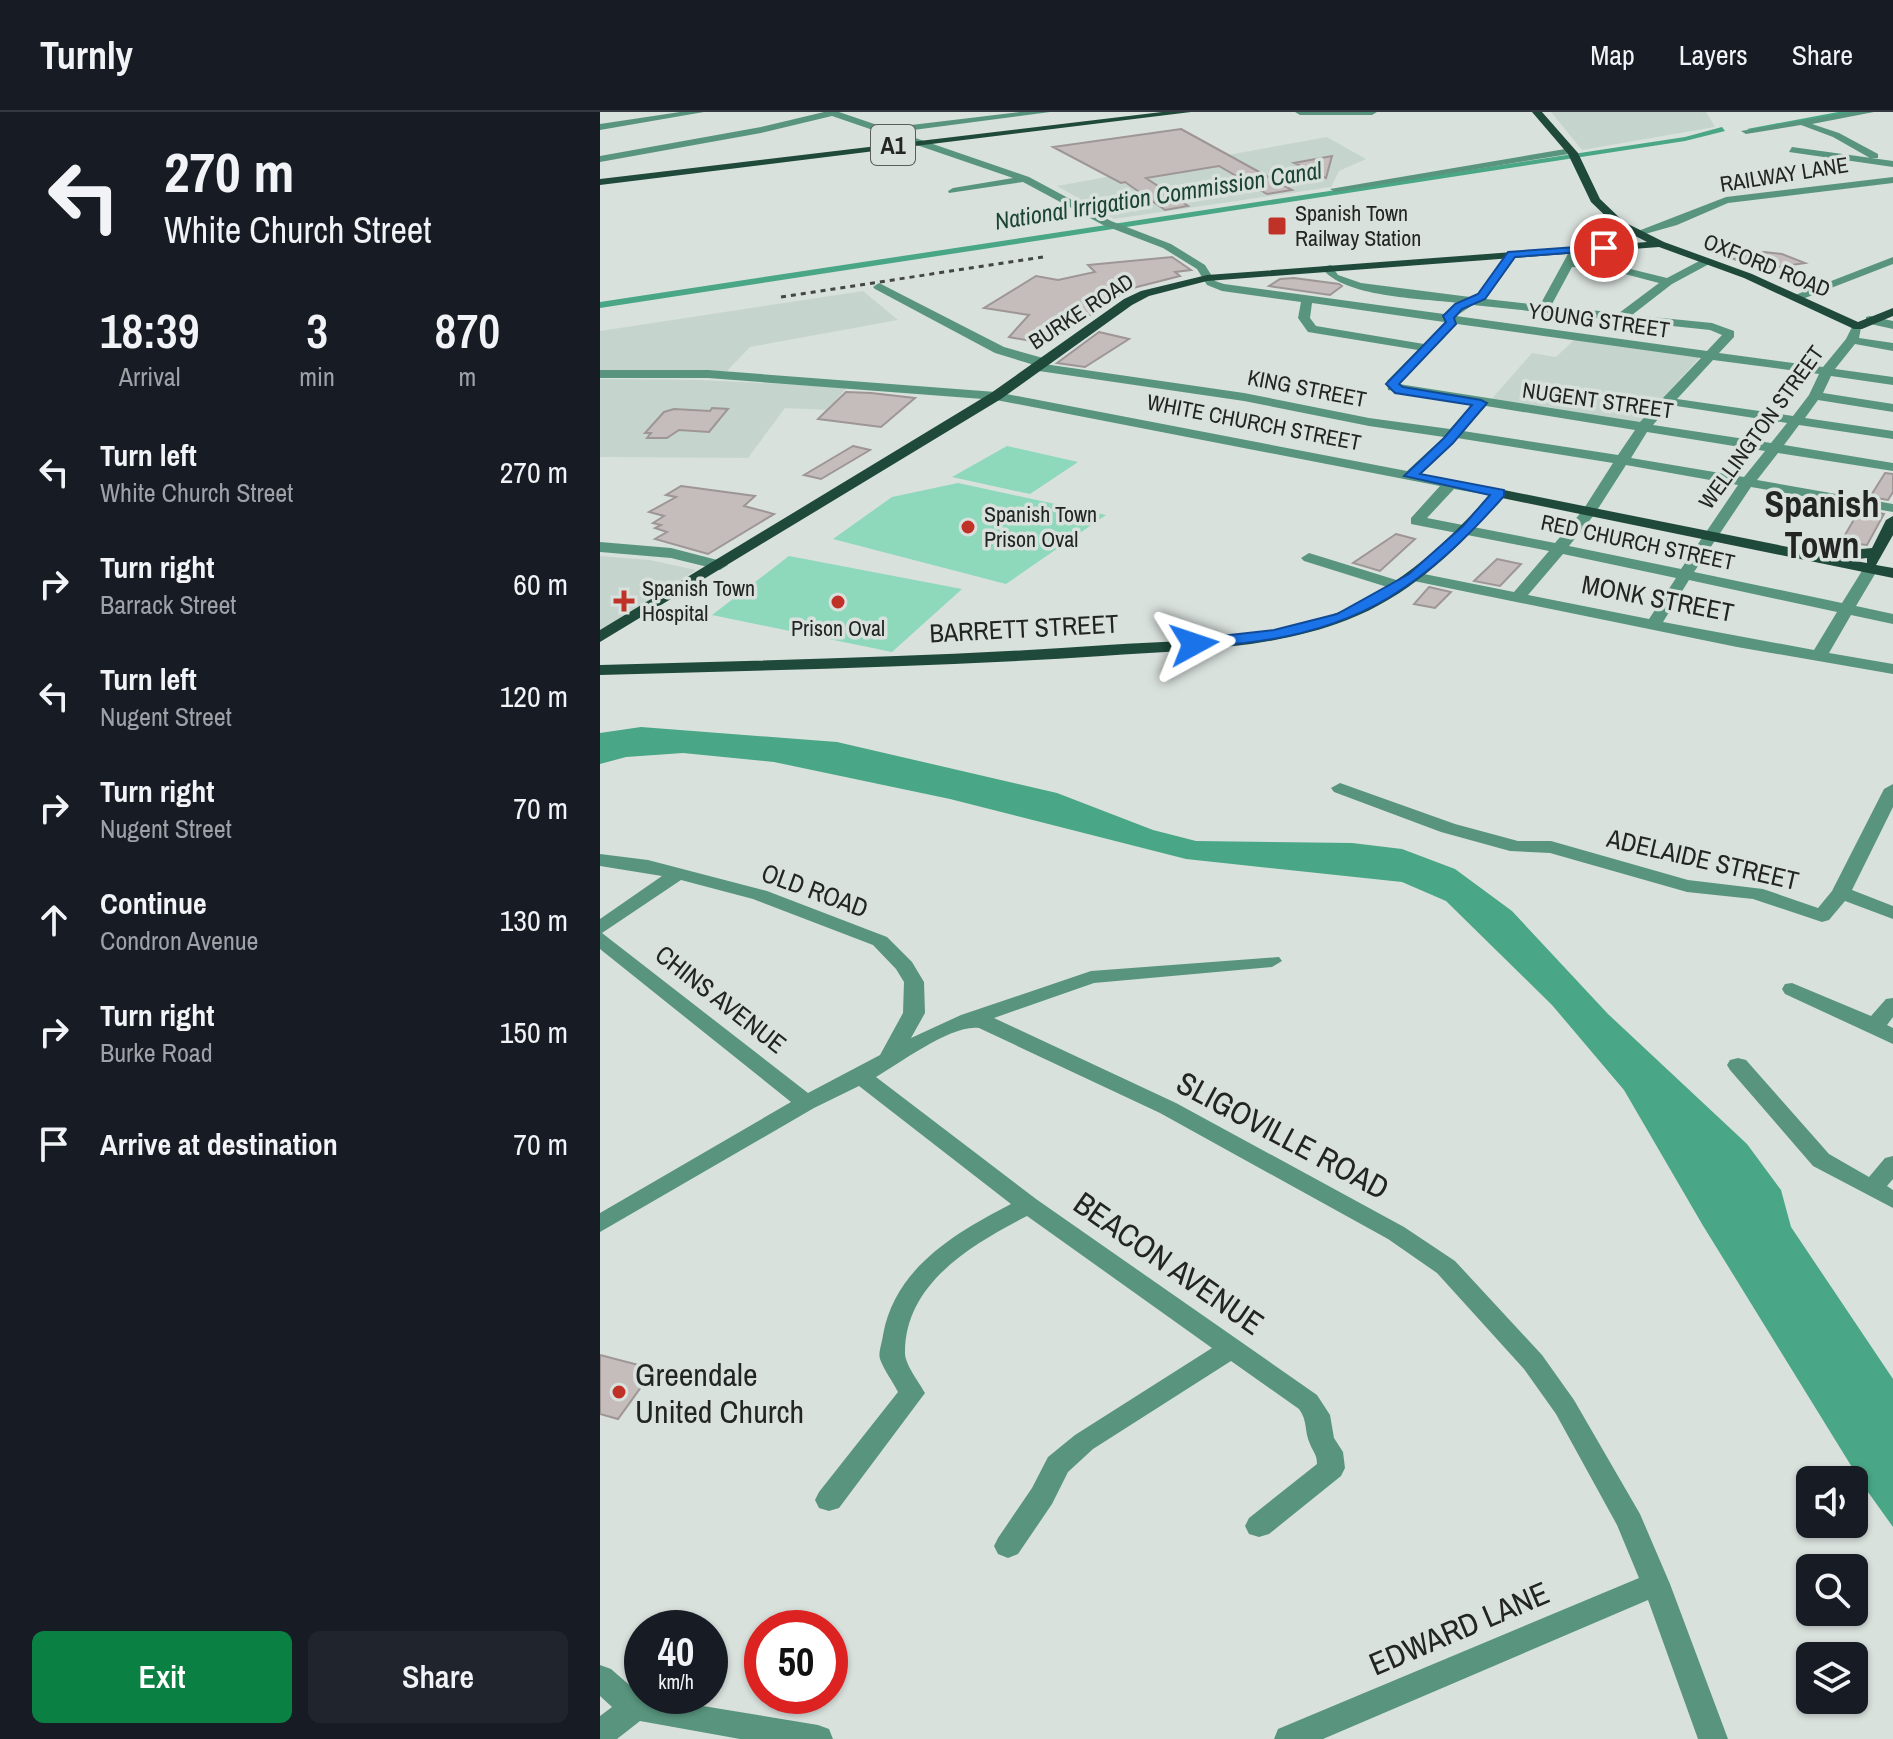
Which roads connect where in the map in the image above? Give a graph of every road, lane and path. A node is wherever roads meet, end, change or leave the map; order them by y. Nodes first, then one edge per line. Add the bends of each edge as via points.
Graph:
1 (699, 112) edge
2 (831, 112) edge
3 (974, 112) edge
4 (1045, 112) edge
5 (1186, 112) edge
6 (1300, 112) edge
7 (1372, 112) edge
8 (1537, 112) edge
9 (1869, 112) edge
10 (990, 119) junction
11 (1800, 123) junction
12 (600, 127) edge
13 (761, 130) junction
14 (885, 130) junction
15 (1746, 131) dead end
16 (1828, 132) junction
17 (779, 139) dead end
18 (684, 143) junction
19 (915, 143) junction
20 (703, 154) dead end
21 (1573, 154) junction
22 (1874, 156) dead end
23 (600, 159) edge
24 (1893, 164) edge
25 (1025, 179) junction
26 (602, 180) edge
27 (1893, 180) edge
28 (1335, 189) dead end
29 (953, 191) dead end
30 (1638, 233) junction
31 (1660, 244) junction
32 (1576, 250) junction
33 (1512, 254) junction
34 (1893, 260) edge
35 (1707, 261) junction
36 (1570, 264) junction
37 (1327, 267) junction
38 (1207, 278) junction
39 (1668, 282) junction
40 (879, 287) dead end
41 (1796, 297) junction
42 (1307, 298) junction
43 (1471, 301) junction
44 (1544, 308) junction
45 (1893, 312) edge
46 (1623, 316) junction
47 (1447, 318) junction
48 (1864, 323) junction
49 (1893, 325) edge
50 (1852, 340) junction
51 (1893, 347) edge
52 (1427, 348) junction
53 (1707, 355) junction
54 (1036, 367) junction
55 (1827, 371) junction
56 (600, 374) edge
57 (1893, 381) edge
58 (996, 396) junction
59 (1815, 396) junction
60 (1667, 401) junction
61 (1481, 403) junction
62 (1893, 408) edge
63 (1797, 420) junction
64 (1643, 427) junction
65 (1453, 435) junction
66 (1893, 435) edge
67 (1777, 446) junction
68 (1624, 461) junction
69 (1893, 467) edge
70 (1410, 476) junction
71 (1748, 481) junction
72 (1451, 483) junction
73 (1499, 493) junction
74 (1893, 508) edge
75 (1589, 512) junction
76 (1893, 520) edge
77 (1468, 529) junction
78 (1709, 537) junction
79 (600, 547) edge
80 (1559, 548) junction
81 (1877, 552) junction
82 (1309, 558) dead end
83 (1816, 558) junction
84 (720, 565) junction
85 (1870, 569) junction
86 (1893, 573) edge
87 (1686, 574) junction
88 (1407, 582) junction
89 (1517, 599) junction
90 (1847, 609) junction
91 (1893, 619) edge
92 (1653, 625) junction
93 (600, 637) edge
94 (1820, 654) junction
95 (1893, 669) edge
96 (600, 670) edge
97 (1340, 788) dead end
98 (1893, 789) edge
99 (600, 860) edge
100 (677, 874) junction
101 (1841, 893) junction
102 (1893, 913) edge
103 (600, 928) edge
104 (600, 939) edge
105 (1272, 961) dead end
106 (1792, 989) dead end
107 (1893, 1004) edge
108 (969, 1020) junction
109 (1873, 1027) junction
110 (1893, 1037) edge
111 (890, 1058) junction
112 (1738, 1065) dead end
113 (861, 1076) junction
114 (806, 1103) junction
115 (1893, 1164) edge
116 (1882, 1194) edge
117 (1028, 1205) junction
118 (600, 1224) edge
119 (1231, 1348) junction
120 (829, 1500) dead end
121 (1259, 1526) dead end
122 (1008, 1546) dead end
123 (1656, 1584) junction
124 (600, 1678) edge
125 (624, 1698) edge
126 (626, 1714) edge
127 (675, 1714) edge
128 (600, 1734) edge
129 (818, 1739) edge
130 (1289, 1739) edge
131 (1713, 1739) edge

1 - 12 street
2 - 13 street
2 - 14 street
3 - 10 street
4 - 10 street
5 - 19 main road, A1
6 - 7 street
8 - 21 main road, OXFORD ROAD
9 - 11 street
10 - 14 street
11 - 15 street
11 - 16 street
13 - 17 street
13 - 18 street
14 - 19 street
16 - 22 street
16 - 24 street via 1790,146
18 - 20 street
18 - 23 street
19 - 25 street
19 - 26 main road, A1
21 - 28 street
21 - 30 main road, OXFORD ROAD via 1595,200
25 - 29 street
25 - 38 street via 1121,230 1167,246 1201,267
27 - 30 street, RAILWAY LANE via 1726,200
30 - 31 main road, OXFORD ROAD
31 - 32 main road, BURKE ROAD
31 - 35 main road, OXFORD ROAD
32 - 33 main road, BURKE ROAD
32 - 36 street
33 - 37 main road, BURKE ROAD
33 - 43 street via 1481,297
34 - 41 street
35 - 39 street
35 - 41 main road, OXFORD ROAD
36 - 39 street via 1602,265
36 - 44 street
37 - 38 main road, BURKE ROAD
37 - 43 street via 1334,277 1359,286
38 - 42 street, YOUNG STREET via 1222,287
38 - 54 main road, BURKE ROAD via 1145,293
39 - 46 street
40 - 54 street, KING STREET via 991,348 1015,359 1039,361
41 - 48 main road, OXFORD ROAD
42 - 47 street, YOUNG STREET
42 - 52 street via 1304,318 1312,329
43 - 44 street
43 - 47 street
44 - 46 street
45 - 48 main road
46 - 53 street via 1728,331
47 - 52 street, NUGENT STREET via 1452,322
47 - 53 street, YOUNG STREET
48 - 49 street
48 - 50 street, WELLINGTON STREET
50 - 51 street
50 - 55 street, WELLINGTON STREET
52 - 61 street, NUGENT STREET via 1393,387
53 - 55 street, YOUNG STREET
53 - 60 street
54 - 58 main road, BURKE ROAD
54 - 65 street, KING STREET
55 - 57 street, YOUNG STREET
55 - 59 street, WELLINGTON STREET
56 - 58 street, WHITE CHURCH STREET via 708,374
58 - 70 street, WHITE CHURCH STREET
58 - 84 main road, BURKE ROAD
59 - 62 street
59 - 63 street, WELLINGTON STREET
60 - 63 street
60 - 64 street
61 - 64 street, NUGENT STREET
61 - 65 street
63 - 66 street
63 - 67 street, WELLINGTON STREET
64 - 67 street, NUGENT STREET
64 - 68 street
65 - 68 street, KING STREET
65 - 70 street
67 - 69 street, NUGENT STREET
67 - 71 street, WELLINGTON STREET
68 - 71 street, KING STREET
68 - 75 street
70 - 72 street, WHITE CHURCH STREET
71 - 74 street, KING STREET
71 - 78 street, WELLINGTON STREET
72 - 73 street, WHITE CHURCH STREET
72 - 77 street, RED CHURCH STREET via 1416,521
73 - 75 main road, WHITE CHURCH STREET
73 - 77 main road, BARRETT STREET
75 - 78 main road, WHITE CHURCH STREET
75 - 80 street
76 - 81 main road
77 - 80 street, RED CHURCH STREET
77 - 88 main road, BARRETT STREET
78 - 83 main road, WHITE CHURCH STREET
78 - 87 street, WELLINGTON STREET
79 - 84 street via 671,553
80 - 87 street, RED CHURCH STREET
80 - 89 street
81 - 83 main road
81 - 85 main road
82 - 88 street, MONK STREET
83 - 85 main road, WHITE CHURCH STREET
84 - 93 main road, BURKE ROAD
85 - 86 main road, WHITE CHURCH STREET
85 - 90 street
87 - 90 street, RED CHURCH STREET
87 - 92 street, WELLINGTON STREET
88 - 89 street, MONK STREET
88 - 96 main road, BARRETT STREET via 1342,617 1274,635 1224,641 1045,655
89 - 92 street, MONK STREET
90 - 91 street, RED CHURCH STREET
90 - 94 street
92 - 94 street, MONK STREET
94 - 95 street, MONK STREET
97 - 101 street, ADELAIDE STREET via 1517,847 1551,847 1687,886 1756,893 1822,916
98 - 101 street, ADELAIDE STREET
99 - 100 street, OLD ROAD
100 - 103 street
100 - 111 street, OLD ROAD via 760,895 880,941 914,982 914,1013
101 - 102 street
104 - 114 street, CHINS AVENUE
105 - 108 street via 1091,977
106 - 109 street
107 - 109 street
108 - 111 street
108 - 123 street, SLIGOVILLE ROAD via 984,1022 1168,1108 1396,1233 1446,1267 1533,1362 1565,1407 1630,1522
109 - 110 street
111 - 113 street
112 - 116 street via 1821,1160
113 - 114 street
113 - 117 street, BEACON AVENUE
114 - 118 street
115 - 116 street
117 - 119 street, BEACON AVENUE
117 - 120 street via 956,1243 923,1276 901,1315 892,1357 912,1393
119 - 121 street, BEACON AVENUE via 1308,1402 1318,1413 1321,1440 1330,1452 1331,1468
119 - 122 street via 1084,1442 1058,1465
123 - 130 street, EDWARD LANE
123 - 131 street, SLIGOVILLE ROAD
124 - 125 street
126 - 128 street
127 - 129 street

